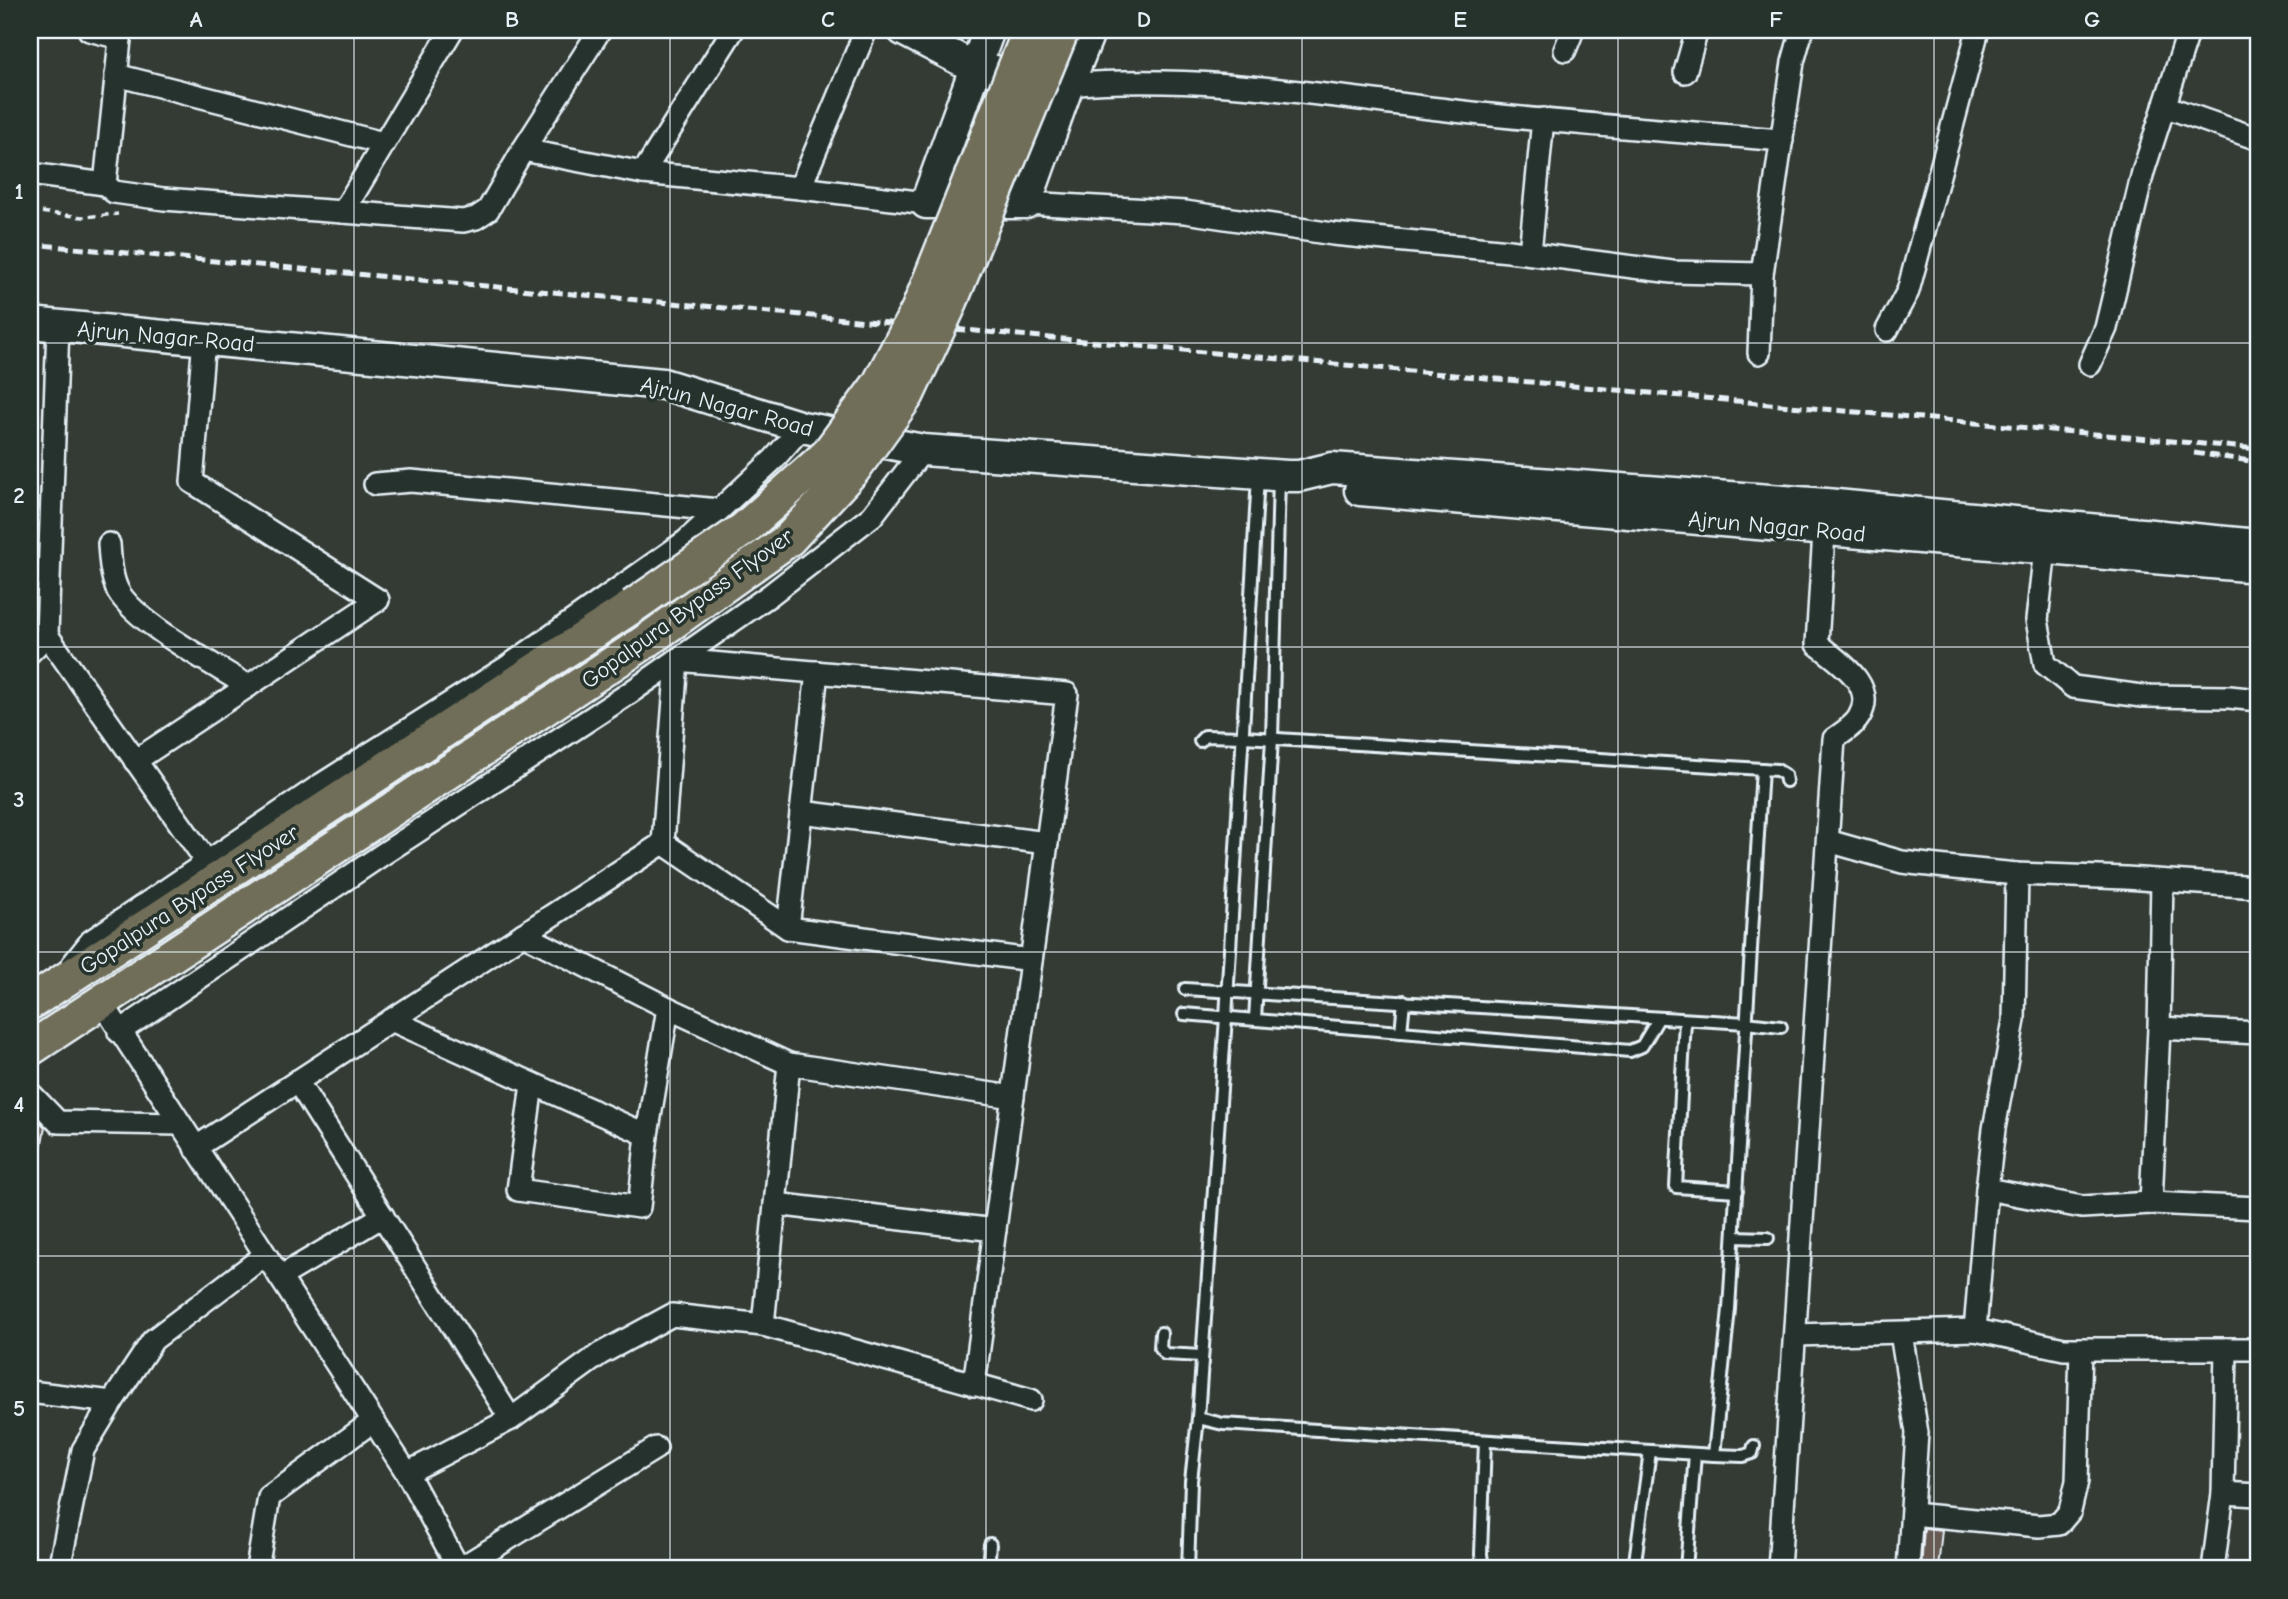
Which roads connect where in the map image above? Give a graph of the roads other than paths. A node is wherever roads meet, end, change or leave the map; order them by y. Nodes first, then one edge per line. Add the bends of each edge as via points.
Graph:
1 (89, 30) edge
2 (452, 30) edge
3 (600, 30) edge
4 (733, 30) edge
5 (866, 30) edge
6 (903, 30) edge
7 (989, 30) edge
8 (1030, 30) edge
9 (1062, 30) edge
10 (1090, 30) edge
11 (1697, 30) edge
12 (1802, 30) edge
13 (1978, 30) edge
14 (2186, 30) edge
15 (120, 34) edge
16 (974, 66) junction
17 (1685, 72) dead end
18 (116, 75) junction
19 (1068, 85) junction
20 (2164, 106) junction
21 (1543, 119) junction
22 (2258, 139) edge
23 (1782, 140) junction
24 (383, 143) junction
25 (523, 150) junction
26 (643, 173) junction
27 (30, 174) edge
28 (105, 184) junction
29 (800, 187) junction
30 (926, 203) junction
31 (1026, 203) junction
32 (342, 212) junction
33 (1530, 253) junction
34 (1762, 274) junction
35 (44, 324) edge
36 (1887, 330) dead end
37 (204, 339) junction
38 (1759, 354) dead end
39 (2090, 363) dead end
40 (802, 427) junction
41 (923, 450) junction
42 (1279, 475) junction
43 (375, 484) dead end
44 (719, 510) junction
45 (1826, 517) junction
46 (109, 544) dead end
47 (2258, 545) edge
48 (2045, 548) junction
49 (2258, 567) edge
50 (47, 635) junction
51 (30, 652) edge
52 (677, 660) junction
53 (817, 673) junction
54 (248, 686) junction
55 (2258, 700) edge
56 (1244, 737) junction
57 (1272, 739) junction
58 (1200, 741) dead end
59 (135, 761) junction
60 (1762, 769) junction
61 (1786, 781) dead end
62 (801, 812) junction
63 (1828, 841) junction
64 (663, 843) junction
65 (1047, 843) junction
66 (207, 862) junction
67 (2017, 874) junction
68 (2162, 881) junction
69 (2258, 887) edge
70 (789, 928) junction
71 (523, 934) junction
72 (1031, 960) junction
73 (1185, 989) dead end
74 (1228, 992) junction
75 (43, 994) edge
76 (1255, 995) junction
77 (102, 1001) junction
78 (1404, 1002) junction
79 (668, 1008) junction
80 (1184, 1014) dead end
81 (1226, 1017) junction
82 (1255, 1019) junction
83 (1658, 1019) junction
84 (391, 1020) junction
85 (1685, 1021) junction
86 (1746, 1023) junction
87 (1781, 1027) dead end
88 (2159, 1028) junction
89 (119, 1032) junction
90 (1401, 1032) junction
91 (2258, 1033) edge
92 (30, 1049) edge
93 (789, 1063) junction
94 (297, 1081) junction
95 (532, 1084) junction
96 (30, 1093) edge
97 (1013, 1097) junction
98 (180, 1124) junction
99 (647, 1135) junction
100 (195, 1148) junction
101 (1987, 1189) junction
102 (1737, 1191) junction
103 (2151, 1203) junction
104 (775, 1204) junction
105 (2258, 1208) edge
106 (383, 1216) junction
107 (995, 1230) junction
108 (1734, 1237) junction
109 (1768, 1238) dead end
110 (265, 1255) junction
111 (279, 1277) junction
112 (763, 1325) junction
113 (1975, 1331) junction
114 (1161, 1333) dead end
115 (1901, 1333) junction
116 (1795, 1335) junction
117 (2081, 1349) junction
118 (2226, 1349) junction
119 (2258, 1349) edge
120 (1202, 1356) junction
121 (975, 1385) junction
122 (30, 1392) edge
123 (1031, 1400) dead end
124 (112, 1402) junction
125 (1198, 1418) junction
126 (512, 1419) junction
127 (373, 1421) junction
128 (1485, 1441) junction
129 (1754, 1446) dead end
130 (656, 1448) dead end
131 (1650, 1451) junction
132 (1695, 1454) junction
133 (1714, 1455) junction
134 (407, 1473) junction
135 (2223, 1493) junction
136 (2258, 1495) edge
137 (1912, 1514) junction
138 (990, 1544) dead end
139 (59, 1569) edge
140 (257, 1569) edge
141 (988, 1569) edge
142 (1188, 1569) edge
143 (1483, 1569) edge
144 (1634, 1569) edge
145 (1686, 1569) edge
146 (1779, 1569) edge
147 (1909, 1569) edge
148 (2213, 1569) edge

1 - 15 street
2 - 24 street
3 - 25 street
4 - 26 street
5 - 29 street
6 - 16 street
7 - 16 street
8 - 75 main road, Gopalpura Bypass Flyover, bridge via 918,310 879,384 827,455 744,529 644,598
9 - 77 main road, Gopalpura Bypass Flyover, bridge via 907,396 853,470 789,539 645,642
10 - 19 street
11 - 17 street
12 - 23 street
13 - 36 street via 1908,291
14 - 20 street
15 - 18 street
16 - 19 street
16 - 30 street
18 - 24 street
18 - 28 street
19 - 21 street via 1111,81 1232,86
19 - 31 street
20 - 22 street
20 - 39 street via 2143,172 2106,328
21 - 23 street
21 - 33 street
23 - 34 street
24 - 32 street
25 - 26 street
25 - 32 street via 488,210 477,218 463,221
26 - 29 street
27 - 28 street
28 - 32 street via 114,192 164,199
29 - 30 street
30 - 31 street
31 - 33 street via 1185,212 1332,234
33 - 34 street via 1672,272
34 - 38 street
35 - 37 street, Ajrun Nagar Road
35 - 50 street
37 - 40 street, Ajrun Nagar Road via 663,384
37 - 54 street via 192,482 378,600
40 - 41 street, Ajrun Nagar Road
40 - 44 street
41 - 42 street, Ajrun Nagar Road
41 - 52 street via 872,516
42 - 45 street, Ajrun Nagar Road via 1332,468
42 - 56 lane
42 - 57 lane
43 - 44 street via 411,481
44 - 66 street via 686,541 507,667
45 - 47 street, Ajrun Nagar Road
45 - 48 street, Ajrun Nagar Road
45 - 63 street via 1817,644 1857,678 1865,698 1859,718 1834,739
46 - 54 street via 118,590 129,606
48 - 49 street, Ajrun Nagar Road
48 - 55 street via 2037,620 2045,664 2073,687 2142,696
50 - 51 street
50 - 59 street
52 - 53 street
52 - 64 street
52 - 89 street
53 - 62 street
53 - 65 street via 1067,694
54 - 59 street
56 - 57 lane
56 - 58 lane via 1205,736
56 - 74 lane
57 - 60 lane
57 - 76 lane
59 - 66 street
60 - 61 lane via 1777,770
60 - 86 lane
62 - 65 street
62 - 70 street
63 - 67 street via 1902,862
63 - 116 street
64 - 70 street
64 - 71 street
65 - 72 street
66 - 75 street via 91,941
67 - 68 street
67 - 101 street via 2014,1020
68 - 69 street
68 - 88 street
70 - 72 street
71 - 79 street
71 - 84 street
72 - 97 street
73 - 74 lane
74 - 76 lane
74 - 81 lane
76 - 78 lane
76 - 82 lane
77 - 89 street
77 - 92 main road, Gopalpura Bypass Flyover
78 - 83 lane
78 - 90 lane
79 - 93 street
79 - 99 street
80 - 81 lane
81 - 82 lane
81 - 120 lane
82 - 90 lane
83 - 85 lane
83 - 90 lane via 1642,1046 1630,1051
84 - 94 street
84 - 95 street
85 - 86 lane
85 - 102 lane via 1676,1187
86 - 87 lane
86 - 102 lane
88 - 91 street
88 - 103 street
89 - 98 street
93 - 97 street
93 - 104 street
94 - 100 street
94 - 106 street
95 - 99 street
95 - 99 street via 518,1190 639,1207
96 - 98 street via 58,1122
97 - 107 street
98 - 100 street
100 - 110 street
101 - 103 street via 2082,1207
101 - 113 street
102 - 108 lane
103 - 105 street
104 - 107 street
104 - 112 street
106 - 111 street
106 - 126 street
107 - 121 street
108 - 109 lane
108 - 133 lane
110 - 111 street
110 - 124 street via 153,1340
111 - 127 street
112 - 121 street
112 - 126 street via 672,1315 600,1354
113 - 115 street
113 - 117 street
114 - 120 lane via 1160,1349 1165,1353
115 - 116 street
115 - 137 street via 1917,1433
116 - 146 street
117 - 118 street
117 - 137 street via 2077,1481 2070,1511 2059,1524
118 - 119 street
118 - 135 street
120 - 125 lane
121 - 123 street
122 - 124 street
124 - 139 street via 83,1450
125 - 128 lane via 1223,1424
125 - 142 lane
126 - 134 street
127 - 134 street
127 - 140 street via 269,1497
128 - 131 lane
128 - 143 lane
129 - 133 lane via 1752,1453 1742,1456
130 - 134 street via 459,1569
131 - 132 lane
131 - 144 lane
132 - 133 lane
132 - 145 lane
135 - 136 street
135 - 148 street
137 - 147 street
138 - 141 lane

